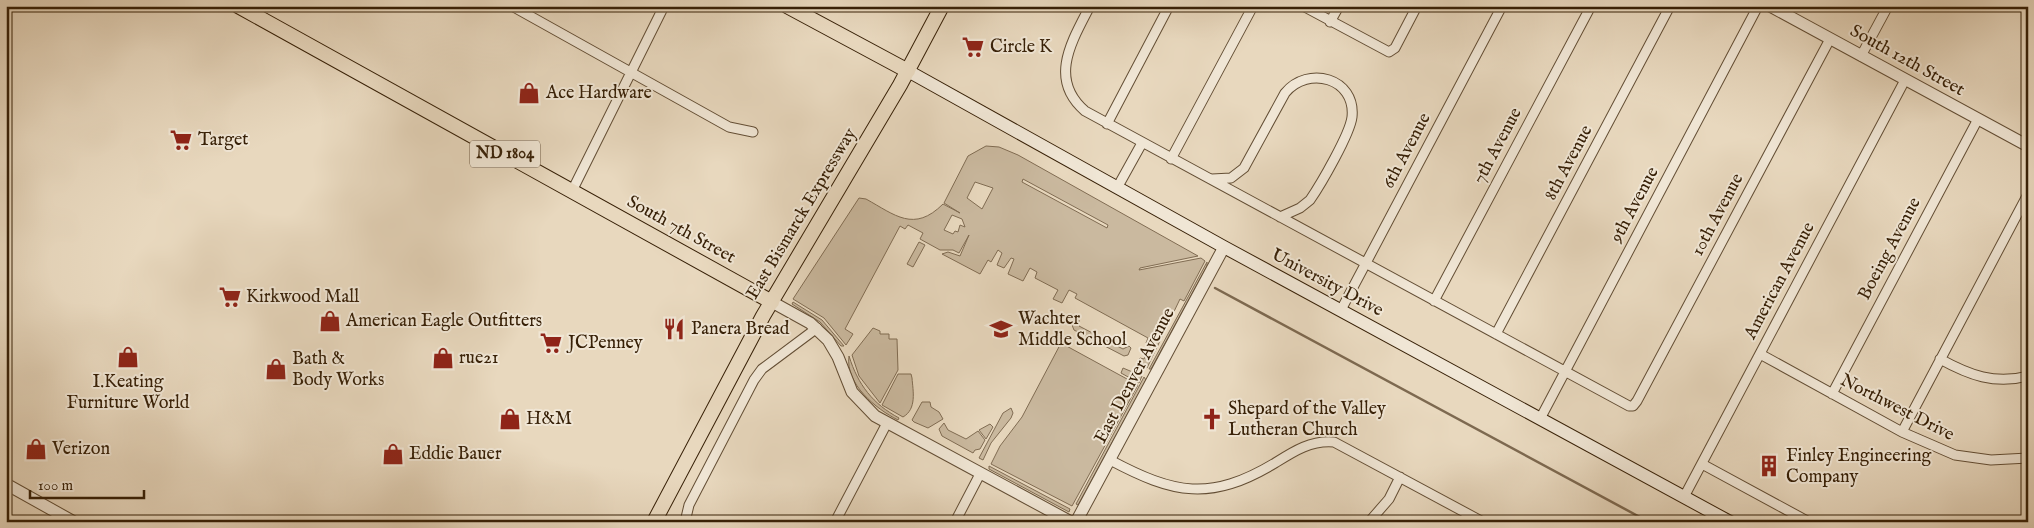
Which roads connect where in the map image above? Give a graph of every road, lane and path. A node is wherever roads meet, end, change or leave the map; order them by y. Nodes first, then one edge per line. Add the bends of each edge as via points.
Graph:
1 (238, 6) edge
2 (512, 6) edge
3 (664, 6) edge
4 (787, 6) edge
5 (942, 6) edge
6 (1090, 6) edge
7 (1169, 6) edge
8 (1252, 6) edge
9 (1303, 6) edge
10 (1339, 6) edge
11 (1417, 6) edge
12 (1502, 6) edge
13 (1591, 6) edge
14 (1670, 6) edge
15 (1758, 6) edge
16 (1770, 6) edge
17 (1888, 6) edge
18 (1330, 22) junction
19 (1830, 39) junction
20 (1861, 56) junction
21 (908, 71) junction
22 (632, 73) junction
23 (1905, 80) junction
24 (1978, 119) junction
25 (1107, 124) junction
26 (753, 132) dead end
27 (1142, 143) junction
28 (2028, 146) edge
29 (1171, 159) junction
30 (1210, 179) junction
31 (1118, 188) junction
32 (572, 192) junction
33 (2028, 194) edge
34 (1280, 217) junction
35 (1224, 247) junction
36 (1365, 264) junction
37 (1434, 301) junction
38 (772, 302) junction
39 (1341, 310) junction
40 (817, 328) junction
41 (1496, 334) junction
42 (1760, 354) junction
43 (1940, 359) junction
44 (1565, 371) junction
45 (2028, 376) edge
46 (1832, 394) junction
47 (1540, 418) junction
48 (887, 424) junction
49 (1902, 432) junction
50 (2028, 458) edge
51 (1110, 460) junction
52 (1702, 464) junction
53 (980, 474) junction
54 (1400, 477) junction
55 (6, 484) edge
56 (1684, 497) junction
57 (74, 522) edge
58 (654, 522) edge
59 (685, 522) edge
60 (835, 522) edge
61 (955, 522) edge
62 (1070, 522) edge
63 (1076, 522) edge
64 (1369, 522) edge
65 (1483, 522) edge
66 (1730, 522) edge
67 (1809, 522) edge

1 - 32 main road, South 7th Street / ND 1804
2 - 22 street
3 - 22 street
4 - 21 main road
5 - 21 main road, East Bismarck Expressway
6 - 25 street via 1068,50 1066,81 1080,106
7 - 25 street
8 - 29 street
9 - 18 street
10 - 18 street
11 - 18 street via 1392,52
12 - 36 street, 6th Avenue
13 - 37 street, 7th Avenue
14 - 41 street, 8th Avenue
15 - 44 street, 9th Avenue
16 - 19 street, South 12th Street
17 - 20 street
19 - 20 street, South 12th Street
19 - 44 street, 10th Avenue via 1637,401 1632,406 1626,405
20 - 23 street, South 12th Street
21 - 31 main road, University Drive
21 - 38 main road, East Bismarck Expressway
22 - 26 street via 729,126
22 - 32 street
23 - 24 street, South 12th Street
23 - 42 street, American Avenue
24 - 28 street, South 12th Street
24 - 46 street, Boeing Avenue
25 - 27 street
27 - 29 street
27 - 31 street
29 - 30 street
30 - 34 street
30 - 34 street via 1231,178 1244,168 1293,84 1311,77 1332,81 1350,101 1351,123 1310,200
31 - 35 main road, University Drive
32 - 38 main road, South 7th Street / ND 1804
33 - 43 street
34 - 36 street
35 - 39 main road, University Drive
35 - 51 street, East Denver Avenue
36 - 37 street
36 - 39 street, 6th Avenue
37 - 41 street
38 - 40 street, South 7th Street
38 - 58 main road, East Bismarck Expressway
39 - 47 main road, University Drive
40 - 48 street, South 7th Street via 833,348 852,392
40 - 59 street via 762,368 690,505
41 - 44 street
42 - 46 street, Northwest Drive
42 - 52 street, American Avenue
43 - 45 street via 1986,379
43 - 49 street
44 - 47 street, 9th Avenue
46 - 49 street, Northwest Drive
47 - 56 main road, University Drive
48 - 53 street, South 7th Street
48 - 60 street
49 - 50 street, Northwest Drive via 1972,459
51 - 54 street via 1162,484 1177,488 1207,488 1252,476 1291,453 1324,441 1334,442
51 - 63 street, East Denver Avenue
52 - 56 street, American Avenue
52 - 67 street
53 - 61 street
53 - 62 street, South 7th Street
54 - 64 street via 1389,499
54 - 65 street
55 - 57 street
56 - 66 main road, University Drive

